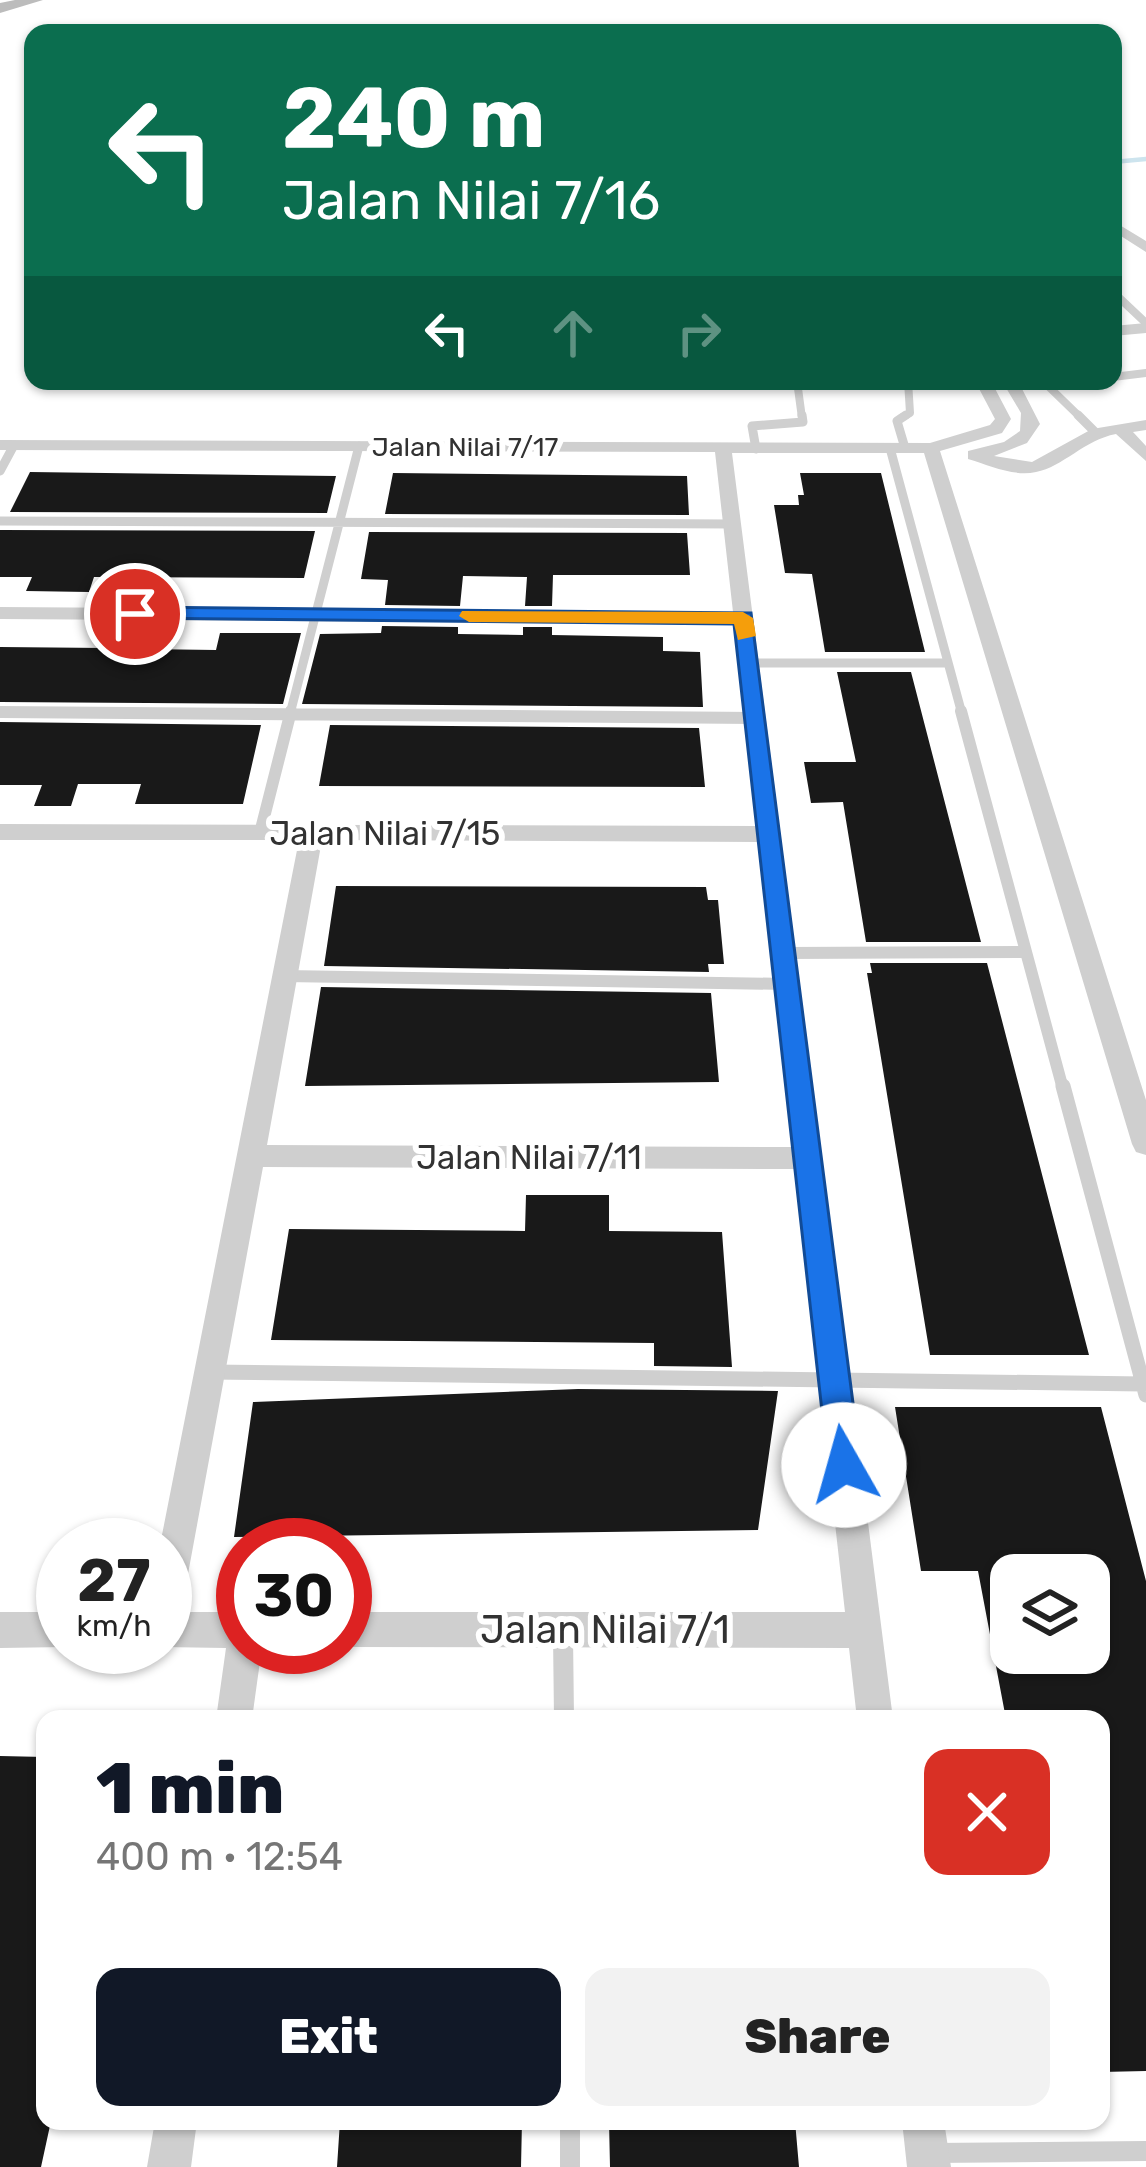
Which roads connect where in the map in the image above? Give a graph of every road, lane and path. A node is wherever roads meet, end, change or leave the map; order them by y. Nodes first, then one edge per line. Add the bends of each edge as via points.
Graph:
1 (34, 0) edge
2 (0, 8) edge
3 (1122, 301) edge
4 (1146, 326) edge
5 (798, 390) edge
6 (909, 390) edge
7 (989, 390) edge
8 (1016, 390) edge
9 (1052, 390) edge
10 (1146, 425) edge
11 (1120, 429) junction
12 (1096, 433) junction
13 (7, 445) edge
14 (359, 446) junction
15 (897, 448) junction
16 (724, 449) junction
17 (756, 449) junction
18 (974, 455) junction
19 (1146, 456) edge
20 (933, 457) junction
21 (0, 471) edge
22 (0, 521) edge
23 (339, 522) junction
24 (732, 524) junction
25 (0, 613) edge
26 (316, 615) junction
27 (743, 618) junction
28 (749, 663) junction
29 (948, 663) junction
30 (0, 712) edge
31 (290, 714) junction
32 (756, 718) junction
33 (0, 832) edge
34 (260, 833) junction
35 (312, 833) junction
36 (769, 834) junction
37 (1026, 952) junction
38 (784, 953) junction
39 (284, 976) junction
40 (788, 984) junction
41 (1146, 1144) edge
42 (250, 1156) junction
43 (808, 1158) junction
44 (209, 1372) junction
45 (835, 1382) junction
46 (1144, 1389) edge
47 (182, 1518) edge
48 (0, 1630) edge
49 (36, 1630) edge
50 (372, 1630) edge
51 (562, 1630) junction
52 (865, 1630) junction
53 (240, 1674) edge
54 (235, 1710) edge
55 (564, 1710) edge
56 (874, 1710) edge
57 (175, 2130) edge
58 (570, 2130) edge
59 (926, 2147) edge
60 (1146, 2151) edge
61 (169, 2167) edge
62 (570, 2167) edge

1 - 2 main road
3 - 4 lane
5 - 17 lane via 803,422 752,426
6 - 15 lane
7 - 20 street via 1003,419 996,429
8 - 18 street via 1032,424 1020,442
9 - 12 lane
10 - 11 street
11 - 12 street
11 - 19 street
12 - 18 street via 1040,469
13 - 14 street, Jalan Nilai 7/17
13 - 21 lane
14 - 16 street, Jalan Nilai 7/17
14 - 23 lane
15 - 17 street, Jalan Nilai 7/17
15 - 20 street, Jalan Nilai 7/17
15 - 29 lane
16 - 17 street, Jalan Nilai 7/17
16 - 24 street
18 - 20 street
20 - 41 street
22 - 23 lane
23 - 24 lane
23 - 26 lane
24 - 27 street
25 - 26 street
26 - 27 street
26 - 31 lane
27 - 28 street
28 - 29 lane
28 - 32 street
29 - 37 lane
30 - 31 lane
31 - 32 lane
31 - 34 lane
32 - 36 street
33 - 34 street, Jalan Nilai 7/15
34 - 35 street, Jalan Nilai 7/15
35 - 36 street, Jalan Nilai 7/15
35 - 39 street
36 - 38 street
37 - 38 lane
37 - 46 lane
38 - 40 street
39 - 40 lane
39 - 42 street
40 - 43 street
42 - 43 street, Jalan Nilai 7/11
42 - 44 street
43 - 45 street
44 - 45 lane
44 - 47 street
45 - 46 lane
45 - 52 street
48 - 49 street
50 - 51 street, Jalan Nilai 7/1
51 - 52 street, Jalan Nilai 7/1
51 - 55 lane
52 - 56 street
53 - 54 street
57 - 61 street
58 - 62 lane
59 - 60 lane

